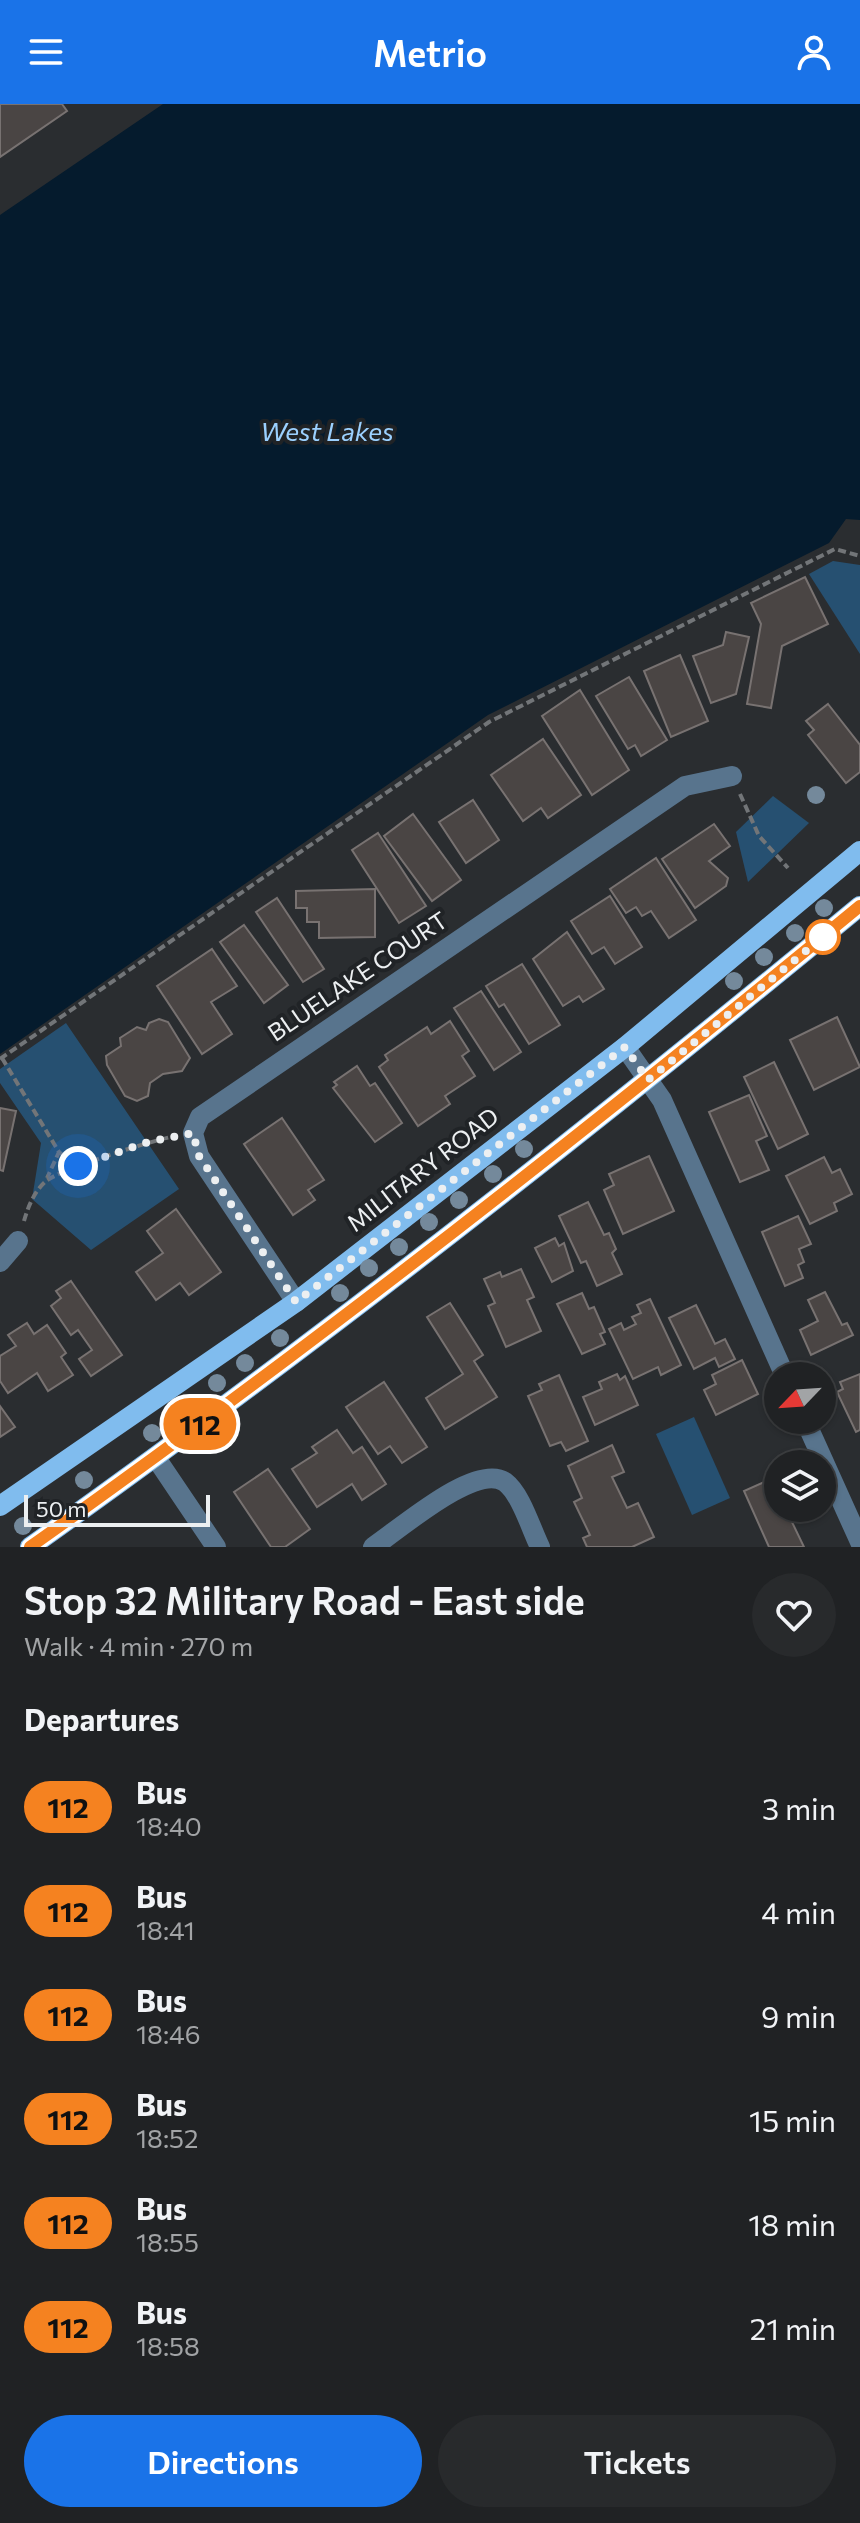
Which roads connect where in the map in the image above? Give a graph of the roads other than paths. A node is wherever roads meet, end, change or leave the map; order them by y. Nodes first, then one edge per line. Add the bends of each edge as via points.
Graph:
1 (732, 776) road end
2 (860, 851) edge
3 (860, 906) edge
4 (625, 1047) junction
5 (648, 1080) junction
6 (18, 1241) road end
7 (0, 1262) edge
8 (296, 1302) junction
9 (779, 1362) edge
10 (811, 1434) edge
11 (156, 1458) junction
12 (0, 1506) edge
13 (860, 1542) edge
14 (30, 1547) edge
15 (216, 1547) edge
16 (373, 1547) edge
17 (540, 1547) edge

1 - 8 street, BLUELAKE COURT via 685,786 200,1117 193,1133 199,1156
2 - 4 main road, MILITARY ROAD
3 - 5 main road
4 - 5 street
4 - 8 main road, MILITARY ROAD
5 - 9 street via 662,1100
5 - 11 main road
6 - 7 street
8 - 12 main road, MILITARY ROAD
10 - 13 street
11 - 14 main road
11 - 15 street
16 - 17 street via 469,1481 491,1475 507,1483

